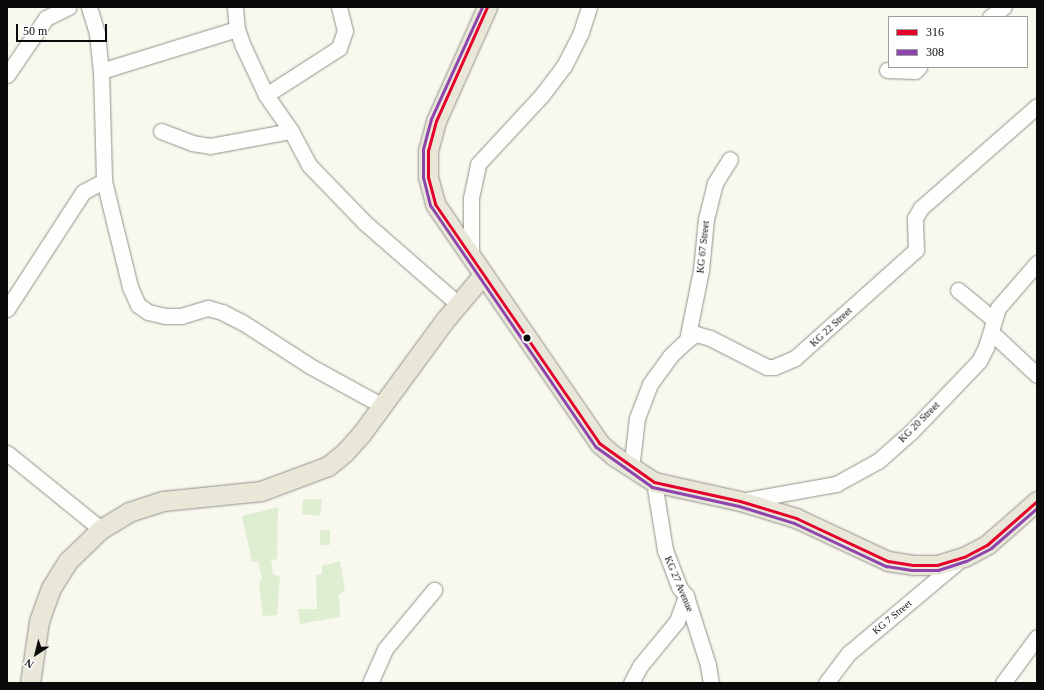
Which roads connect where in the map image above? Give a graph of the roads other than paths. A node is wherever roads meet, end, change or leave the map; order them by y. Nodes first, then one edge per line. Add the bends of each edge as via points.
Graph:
1 (69, 7) edge
2 (89, 7) edge
3 (235, 7) edge
4 (339, 7) edge
5 (487, 7) edge
6 (589, 7) edge
7 (1004, 7) edge
8 (991, 16) edge
9 (237, 29) junction
10 (918, 68) edge
11 (887, 70) dead end
12 (101, 71) junction
13 (7, 75) edge
14 (266, 95) junction
15 (1037, 106) edge
16 (161, 131) dead end
17 (291, 131) junction
18 (730, 159) dead end
19 (104, 181) junction
20 (471, 259) junction
21 (1037, 263) edge
22 (482, 276) junction
23 (958, 290) dead end
24 (458, 304) junction
25 (7, 309) edge
26 (992, 326) junction
27 (688, 340) junction
28 (1037, 375) edge
29 (382, 405) junction
30 (7, 453) edge
31 (631, 469) junction
32 (654, 482) junction
33 (740, 501) junction
34 (1037, 501) edge
35 (102, 529) junction
36 (964, 557) junction
37 (434, 590) dead end
38 (686, 596) junction
39 (1037, 637) edge
40 (30, 683) edge
41 (370, 683) edge
42 (631, 683) edge
43 (711, 683) edge
44 (826, 683) edge
45 (1003, 683) edge

1 - 13 street via 46,18
2 - 12 street via 97,34
3 - 9 street
4 - 14 street via 345,31 339,48
5 - 20 main road via 436,121 428,150 428,177 435,204
6 - 20 street via 581,32 564,66 542,95 478,164 471,198
7 - 8 street
9 - 12 street
9 - 14 street
10 - 11 street via 915,71
12 - 19 street
14 - 17 street
15 - 27 street, KG 22 Street via 921,208 915,218 916,250 795,358 774,367 767,367 710,338 696,334
16 - 17 street via 192,143 210,146
17 - 24 street via 309,165 364,222
18 - 27 street, KG 67 Street via 715,183 706,219 701,270
19 - 25 street via 82,192
19 - 29 street via 130,287 138,305 148,312 164,316 181,316 208,308 222,312 310,366
20 - 22 main road
21 - 26 street, KG 20 Street via 1006,298
22 - 24 main road
22 - 31 main road via 599,443
23 - 26 street
24 - 29 main road
26 - 28 street
26 - 33 street, KG 20 Street via 979,361 911,432 878,461 836,484
27 - 31 street via 670,356 650,384 637,418
29 - 35 main road via 345,452 328,466 261,491 163,501 129,512
30 - 35 street
31 - 32 main road
32 - 33 main road
32 - 38 street, KG 27 Avenue via 665,550
33 - 36 main road via 796,518 888,561 937,565
34 - 36 main road via 988,544
35 - 40 main road via 68,561 51,588 39,621
36 - 44 street, KG 7 Street via 849,653
37 - 41 street via 385,649
38 - 42 street via 677,622 640,666
38 - 43 street, KG 27 Avenue via 708,665
39 - 45 street

